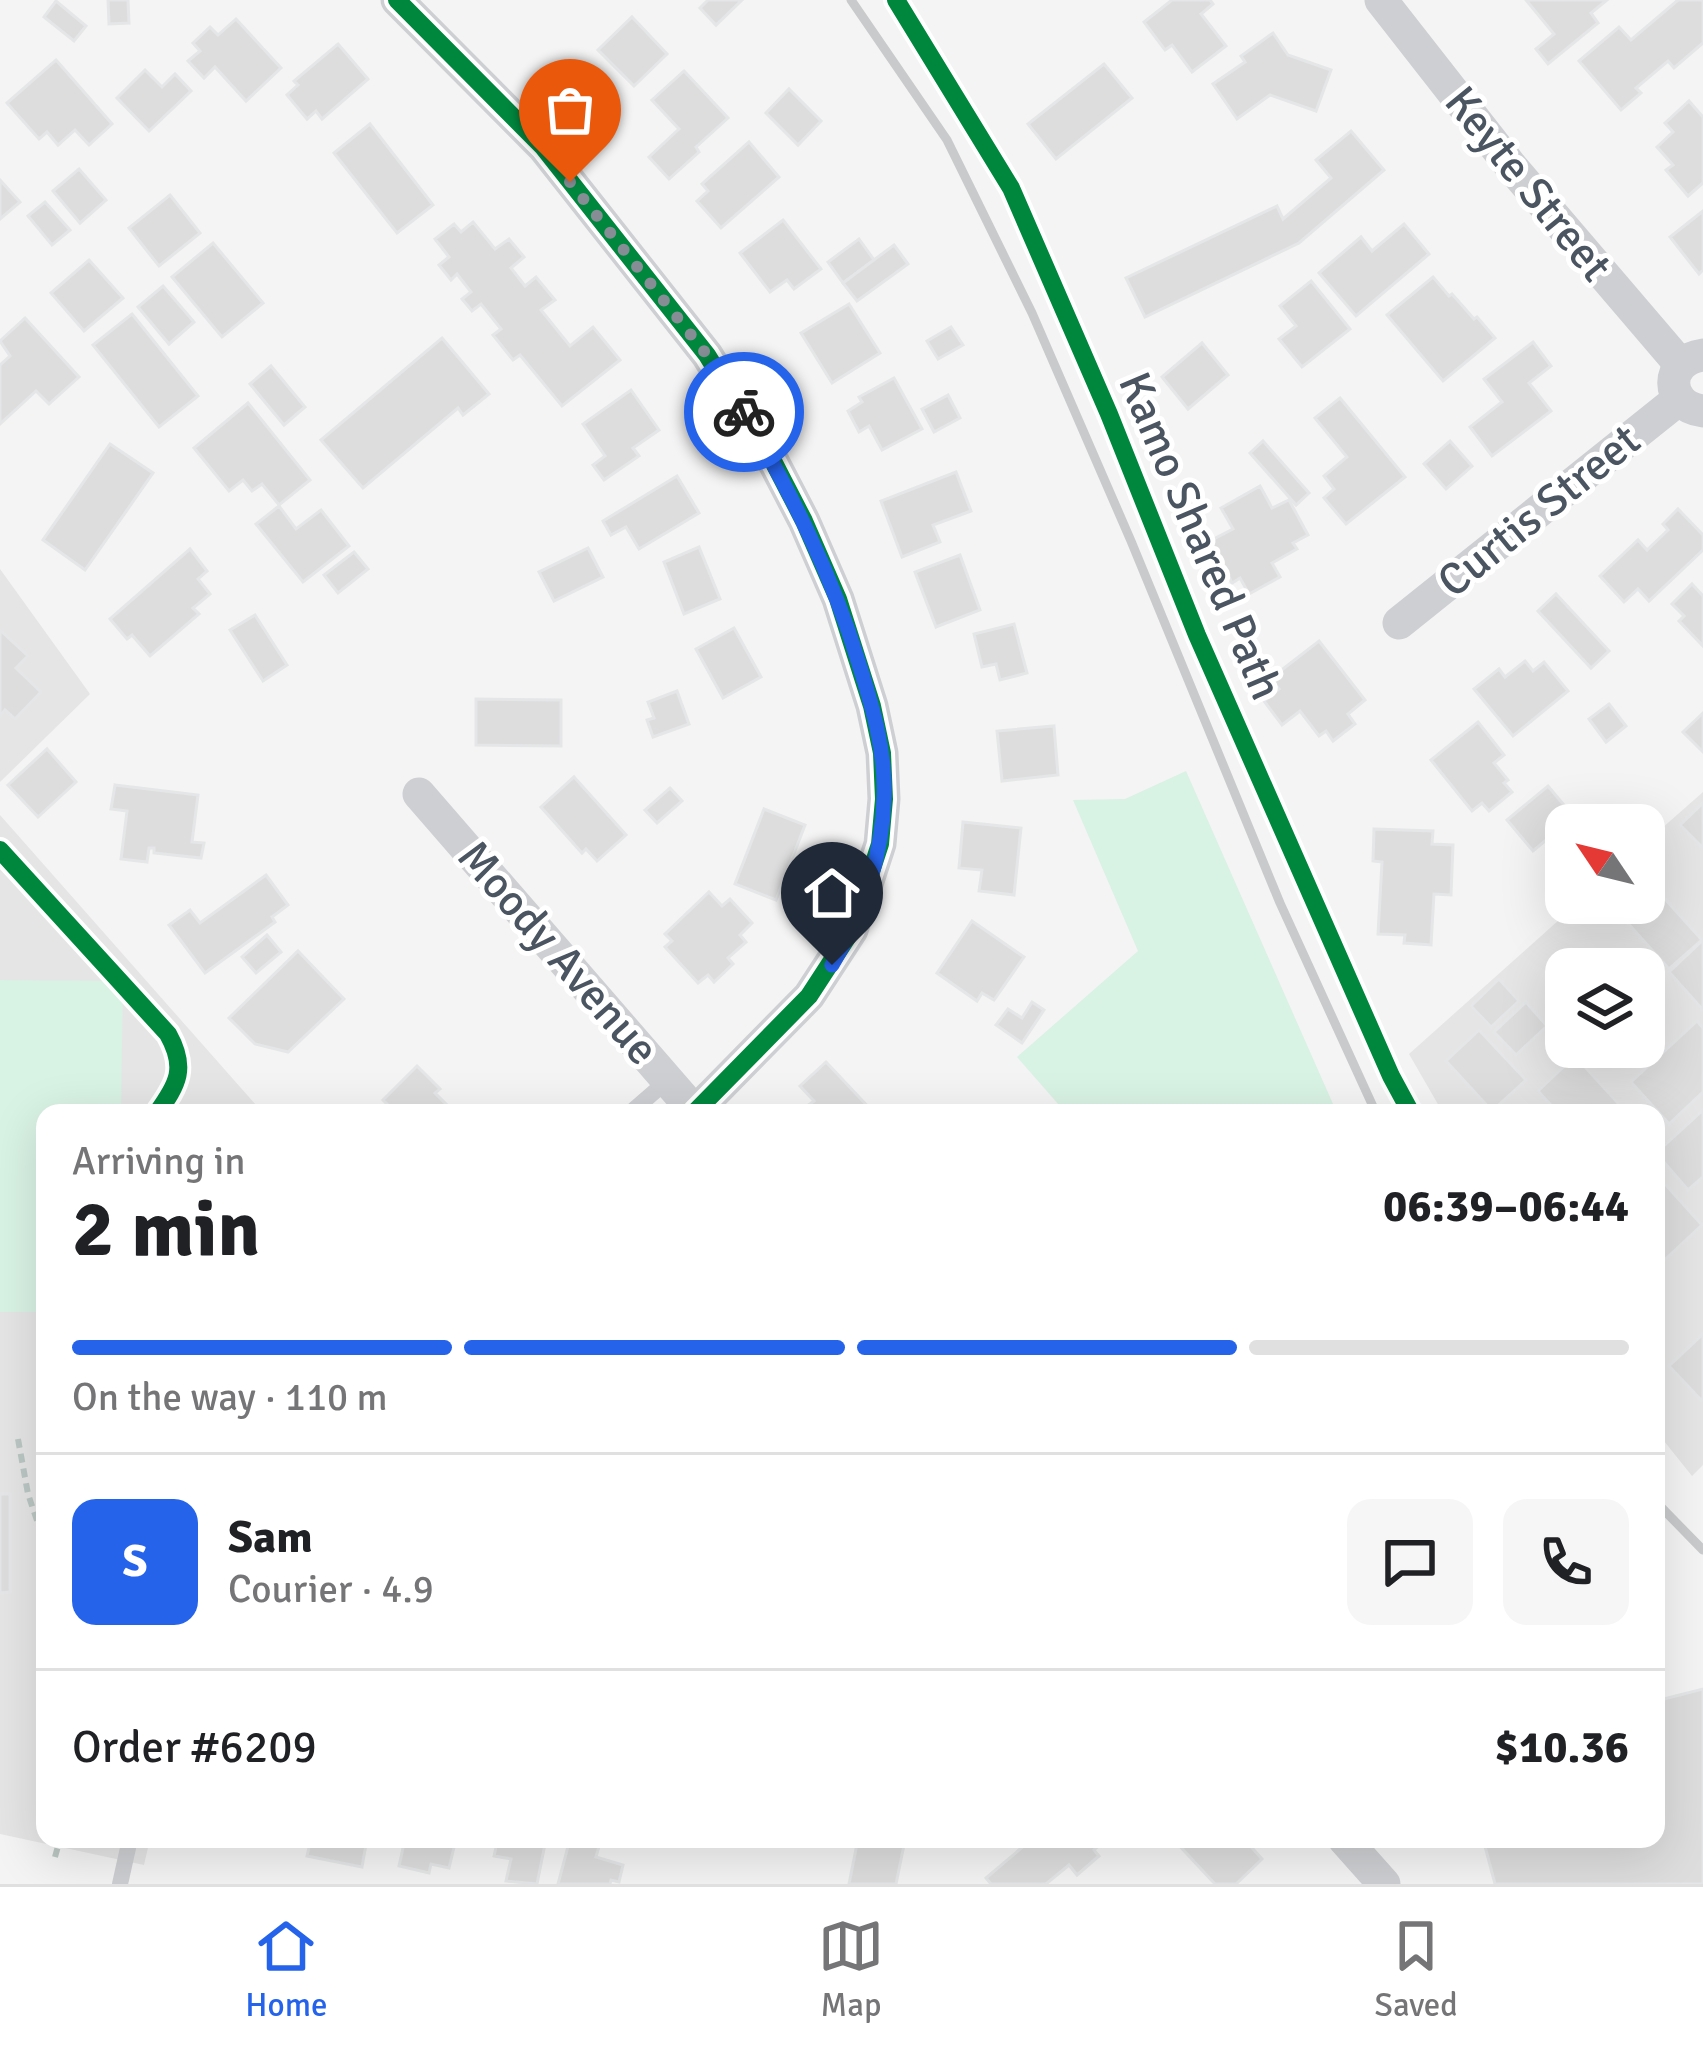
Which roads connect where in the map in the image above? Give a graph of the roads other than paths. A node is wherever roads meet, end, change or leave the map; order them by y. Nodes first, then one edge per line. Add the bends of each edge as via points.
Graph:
1 (397, 0) edge
2 (1381, 0) edge
3 (1691, 360) edge
4 (1691, 405) edge
5 (1400, 623) dead end
6 (419, 794) dead end
7 (668, 1080) junction
8 (640, 1104) edge
9 (688, 1104) edge
10 (703, 1104) edge
11 (128, 1848) edge
12 (1352, 1848) edge
13 (120, 1884) edge
14 (1384, 1884) edge

1 - 10 street via 543,147 707,355 804,521 872,706 882,753 880,844 852,930 809,996
2 - 3 street, Keyte Street via 1510,165
3 - 4 street via 1673,382
4 - 5 street, Curtis Street
6 - 7 street, Moody Avenue
7 - 8 lane
7 - 9 street, Moody Avenue
11 - 13 lane
12 - 14 street

